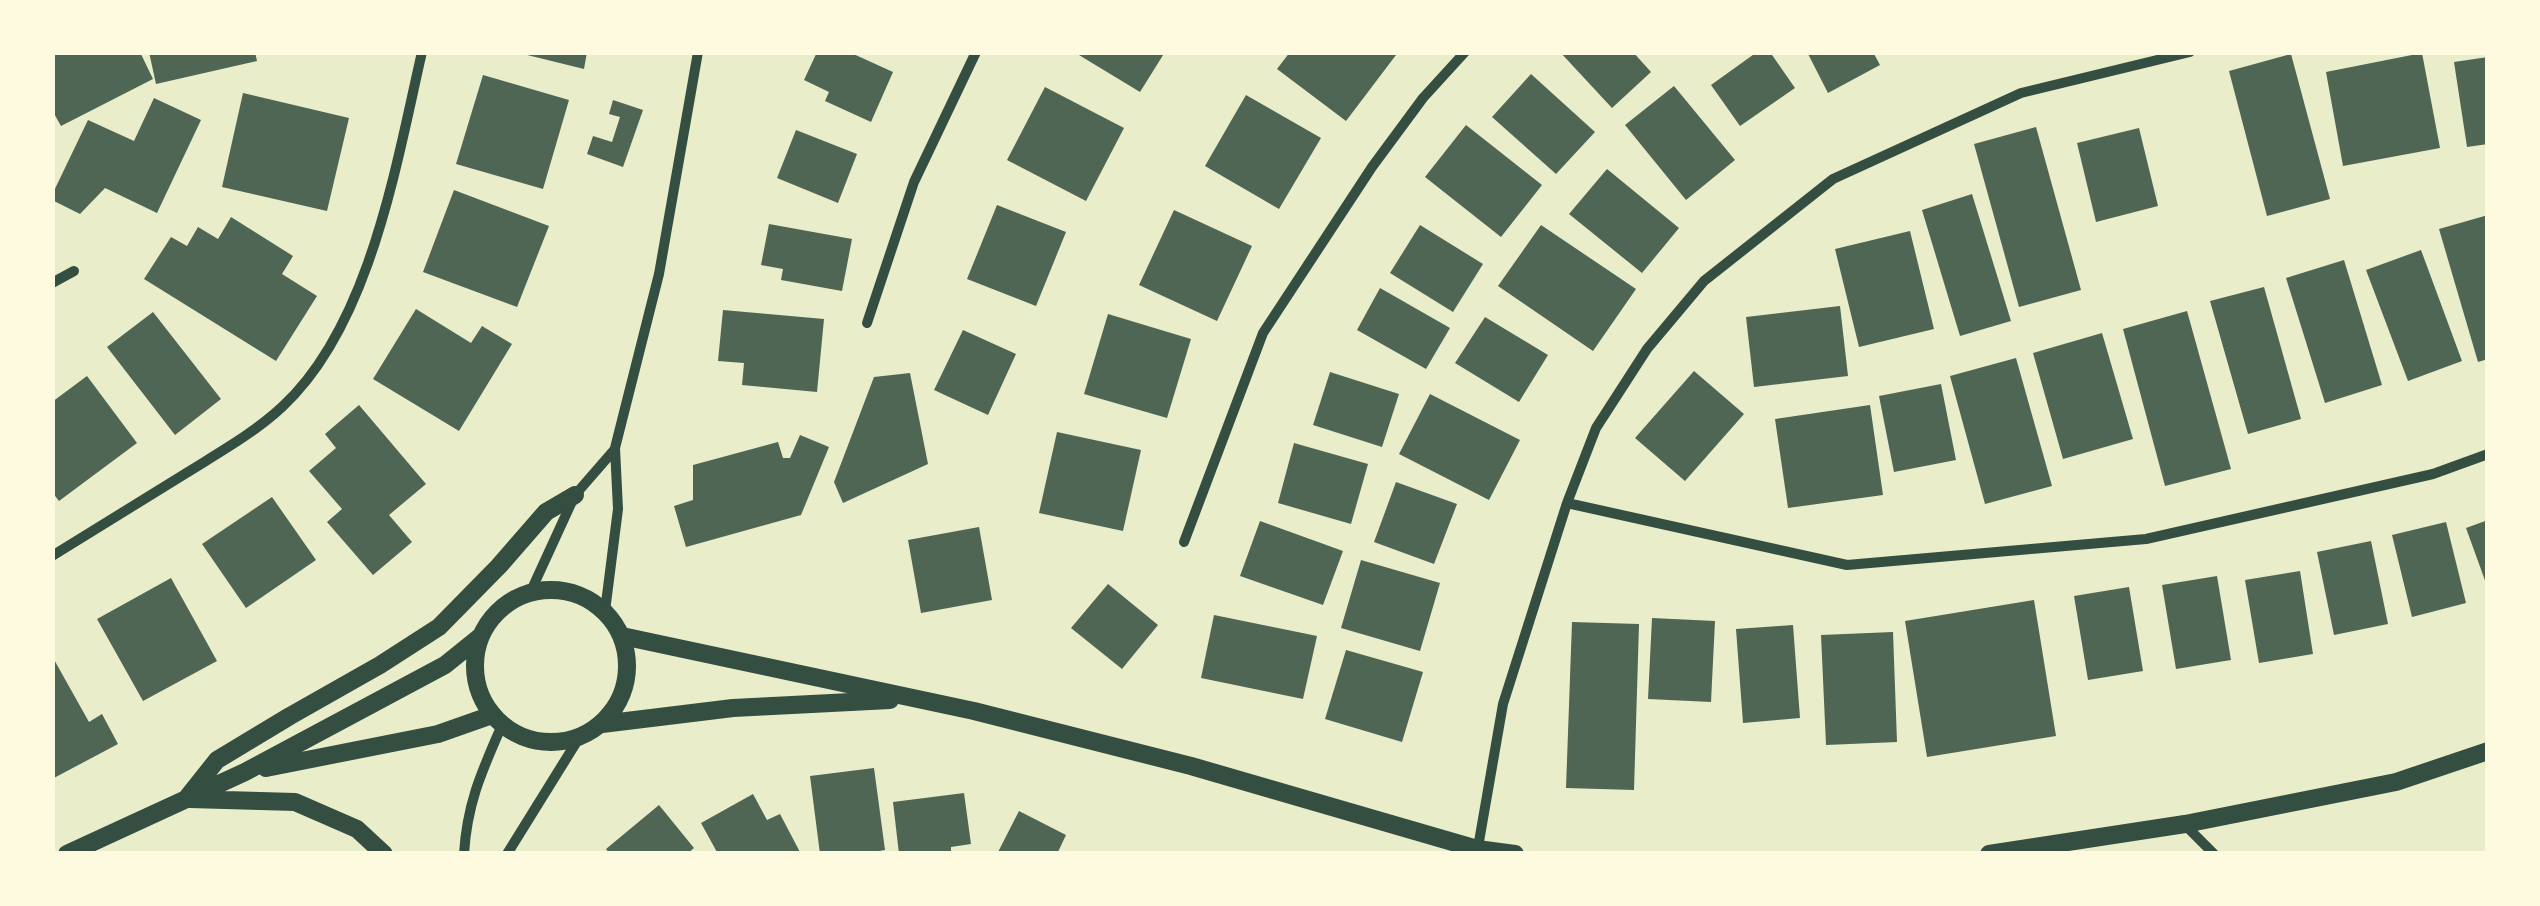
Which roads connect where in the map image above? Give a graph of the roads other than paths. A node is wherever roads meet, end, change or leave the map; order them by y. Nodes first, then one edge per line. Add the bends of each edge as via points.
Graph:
1 (422, 52) edge
2 (698, 52) edge
3 (976, 52) edge
4 (1465, 52) edge
5 (2190, 52) edge
6 (74, 270) dead end
7 (52, 284) edge
8 (867, 322) dead end
9 (616, 448) junction
10 (2488, 454) edge
11 (575, 494) junction
12 (1567, 502) junction
13 (1184, 542) dead end
14 (52, 556) edge
15 (530, 593) junction
16 (605, 611) junction
17 (481, 636) junction
18 (622, 636) junction
19 (912, 698) junction
20 (497, 720) junction
21 (602, 724) junction
22 (579, 738) junction
23 (2488, 750) edge
24 (246, 772) junction
25 (186, 799) junction
26 (2185, 824) junction
27 (1477, 851) edge
28 (67, 854) edge
29 (384, 854) edge
30 (464, 854) edge
31 (507, 854) edge
32 (1515, 854) edge
33 (1989, 854) edge
34 (2214, 854) edge

1 - 14 street via 388,196 350,311 320,363 282,407 231,445
2 - 9 street via 658,274
3 - 8 street via 914,182
4 - 13 street via 1372,166 1263,333
5 - 12 street via 2020,93 1833,179 1704,281 1658,336 1596,428
6 - 7 street
9 - 11 street
9 - 16 street via 618,510
10 - 12 street via 2433,474 2146,539 1847,566
11 - 15 street
11 - 25 street via 546,512 440,627 217,760
12 - 27 street via 1504,704
15 - 16 street via 562,590
15 - 17 street via 500,609
16 - 18 street
17 - 20 street via 476,677
17 - 24 street via 445,665
18 - 19 street
18 - 21 street via 626,684
19 - 21 street
19 - 27 street via 1192,766
20 - 22 street via 539,742
20 - 24 street
20 - 30 street via 474,788
21 - 22 street
22 - 31 street
23 - 26 street via 2396,782
24 - 25 street
25 - 28 street
25 - 29 street via 295,802 357,829
26 - 33 street
26 - 34 street
27 - 32 street

